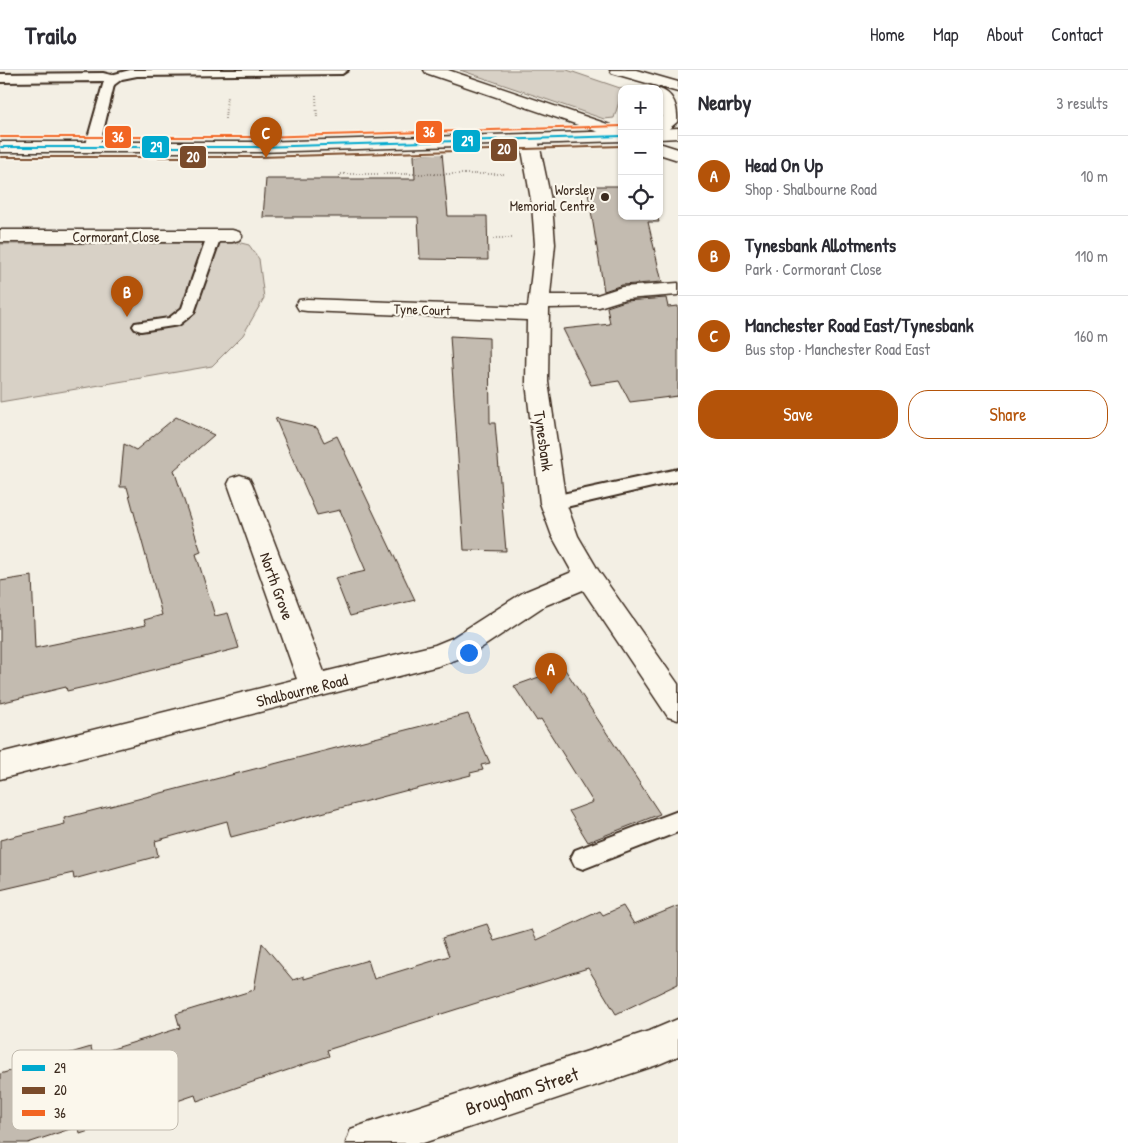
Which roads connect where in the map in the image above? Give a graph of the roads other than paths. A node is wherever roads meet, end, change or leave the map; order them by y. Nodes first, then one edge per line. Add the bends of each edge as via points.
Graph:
1 (315, 70) edge
2 (342, 70) edge
3 (432, 70) edge
4 (620, 71) edge
5 (0, 78) edge
6 (111, 79) junction
7 (645, 85) edge
8 (678, 88) edge
9 (663, 98) edge
10 (618, 134) edge
11 (618, 135) edge
12 (664, 136) edge
13 (529, 140) junction
14 (0, 148) edge
15 (92, 148) junction
16 (678, 155) edge
17 (0, 236) edge
18 (223, 236) joint
19 (678, 289) edge
20 (306, 305) dead end
21 (538, 308) junction
22 (141, 326) dead end
23 (678, 475) edge
24 (240, 484) dead end
25 (553, 503) junction
26 (588, 577) junction
27 (315, 688) junction
28 (678, 708) edge
29 (0, 766) edge
30 (678, 821) edge
31 (583, 858) dead end
32 (678, 1037) edge
33 (375, 1141) edge

1 - 2 lane
1 - 6 lane via 137,72
3 - 10 street
4 - 7 street
4 - 8 street
5 - 6 lane
6 - 15 lane
9 - 12 street via 671,109
11 - 13 street
12 - 16 street
13 - 15 street
13 - 21 street, Tynesbank via 542,205 545,244
14 - 15 street
17 - 18 street, Cormorant Close
18 - 22 lane via 189,310 172,322
19 - 21 street, Tyne Court via 622,293 599,301
20 - 21 street, Tyne Court
21 - 25 street, Tynesbank via 540,421
23 - 25 lane
24 - 27 street, North Grove
25 - 26 street, Tynesbank via 565,536
26 - 27 street, Shalbourne Road via 534,599 462,646
26 - 28 street, Tynesbank
27 - 29 street, Shalbourne Road
30 - 31 lane
32 - 33 street, Brougham Street via 657,1047

